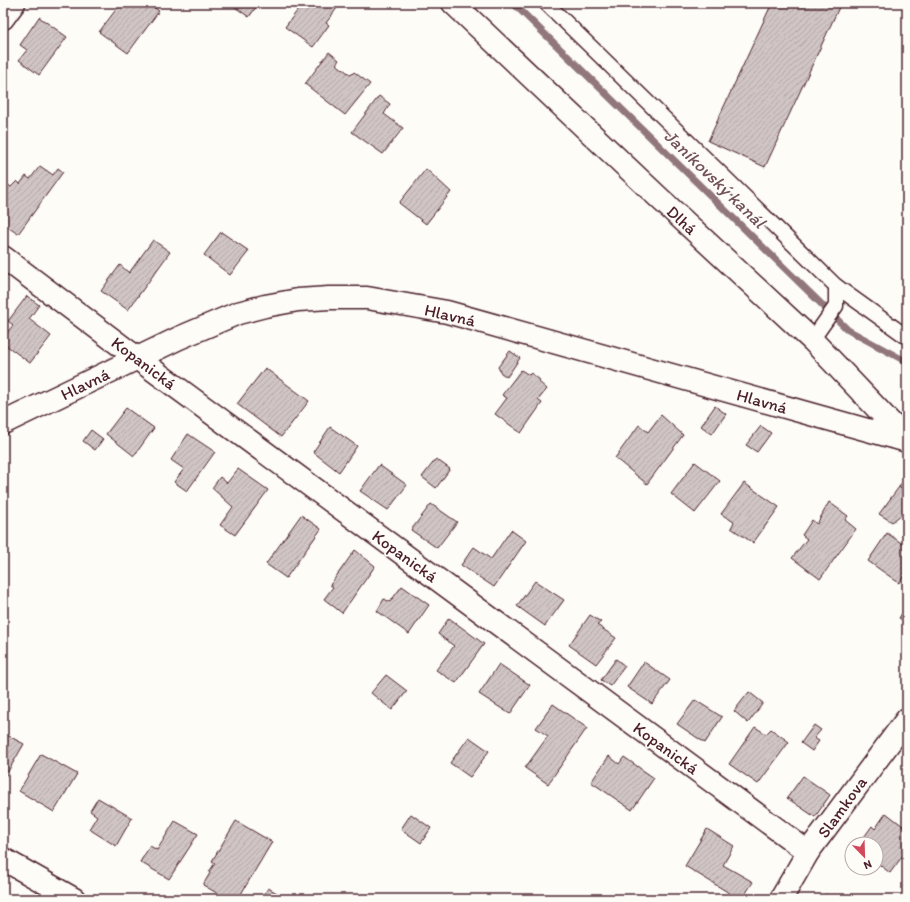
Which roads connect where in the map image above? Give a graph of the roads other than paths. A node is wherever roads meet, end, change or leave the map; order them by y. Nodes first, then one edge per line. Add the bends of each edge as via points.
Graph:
1 (14, 3) edge
2 (454, 3) edge
3 (546, 3) edge
4 (3, 18) edge
5 (3, 257) edge
6 (836, 286) junction
7 (907, 337) edge
8 (812, 340) junction
9 (137, 358) junction
10 (3, 424) edge
11 (907, 440) edge
12 (907, 719) edge
13 (808, 852) junction
14 (3, 859) edge
15 (74, 899) edge
16 (781, 899) edge

1 - 4 street
2 - 8 street, Dlhá
3 - 6 lane
5 - 9 street, Kopanická
6 - 7 lane
6 - 8 lane via 836,306
8 - 11 street, Dlhá
9 - 10 street, Hlavná
9 - 11 street, Hlavná via 215,322 265,306 298,300 367,298 447,312
9 - 13 street, Kopanická
12 - 13 street, Slamkova
13 - 16 street, Slamkova
14 - 15 street

